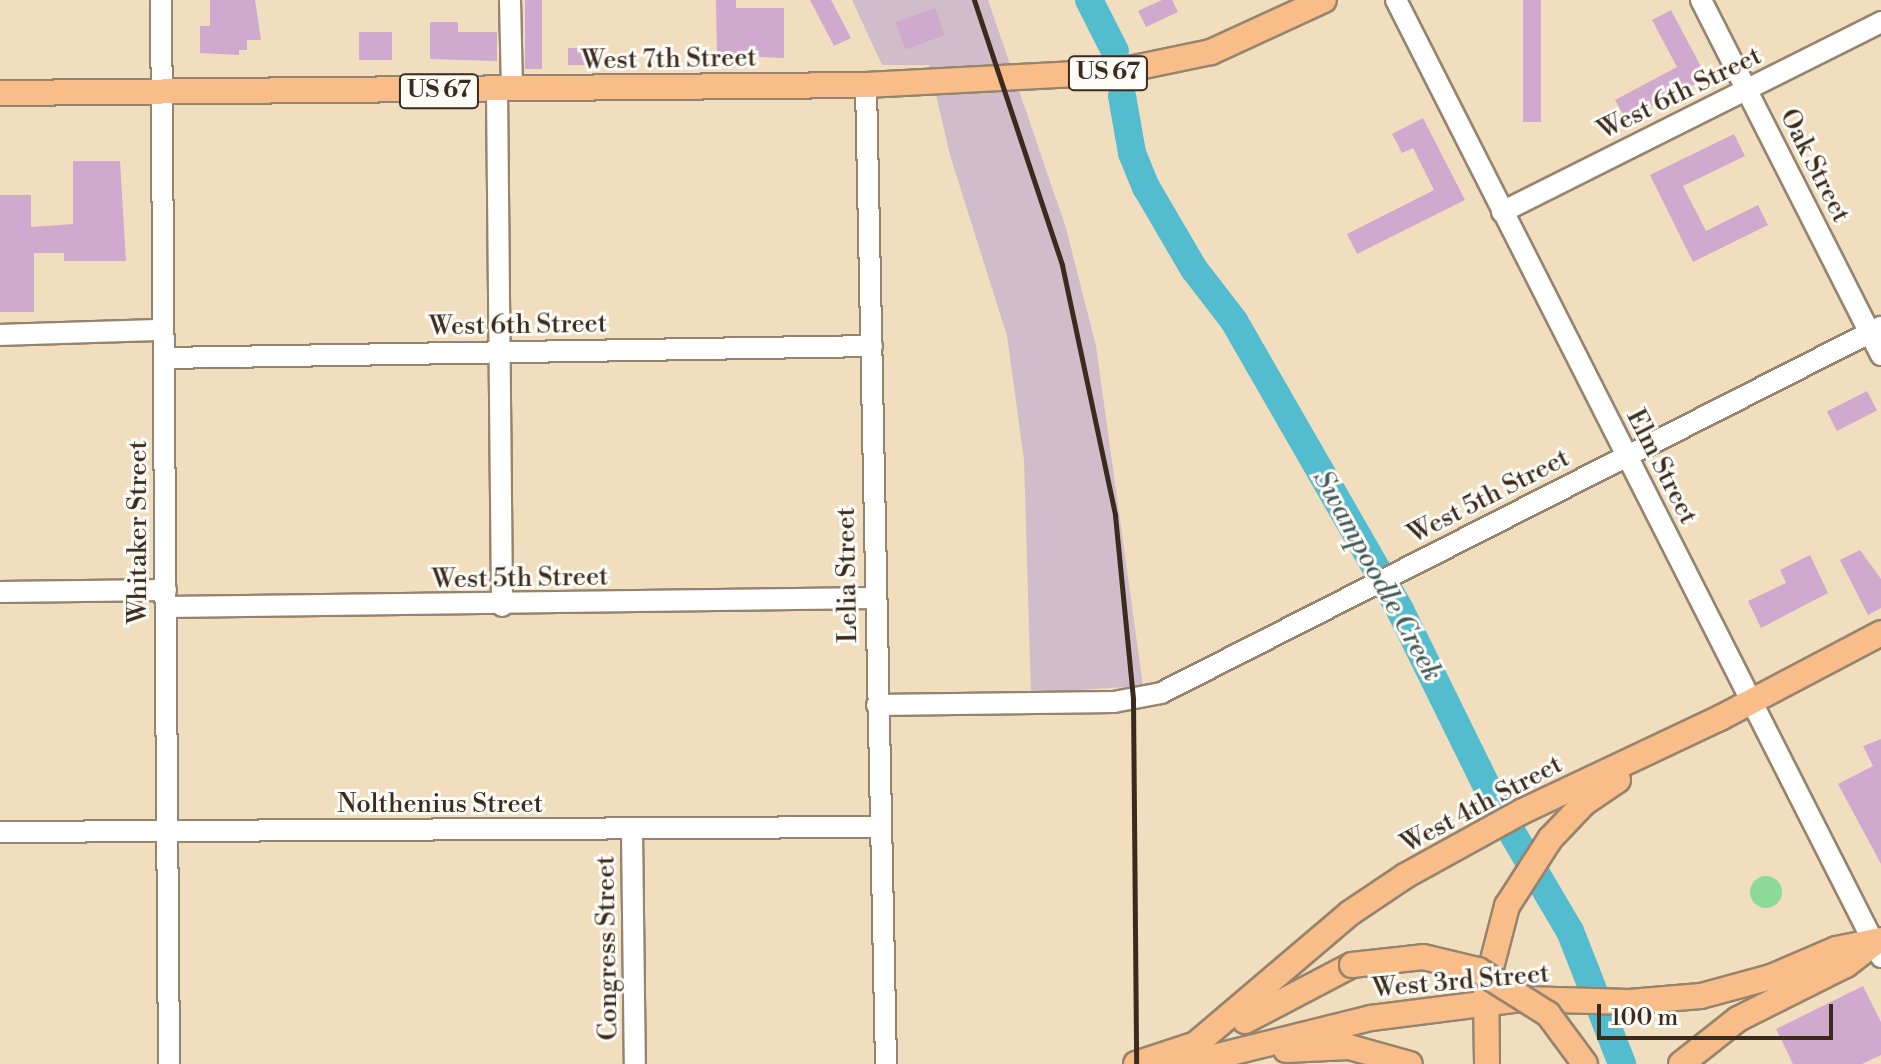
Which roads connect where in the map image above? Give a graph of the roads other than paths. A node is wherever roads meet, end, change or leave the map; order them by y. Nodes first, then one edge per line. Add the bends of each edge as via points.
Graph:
1 (161, 0) edge
2 (510, 0) edge
3 (1324, 0) edge
4 (1396, 0) edge
5 (1701, 0) edge
6 (1881, 22) edge
7 (866, 85) junction
8 (504, 90) junction
9 (1746, 91) junction
10 (0, 93) edge
11 (162, 94) junction
12 (1502, 212) junction
13 (163, 330) junction
14 (1875, 330) edge
15 (0, 335) edge
16 (872, 346) junction
17 (500, 353) junction
18 (1881, 355) edge
19 (164, 358) junction
20 (1627, 457) junction
21 (0, 592) edge
22 (166, 598) junction
23 (874, 598) junction
24 (502, 606) junction
25 (1881, 633) edge
26 (1750, 700) junction
27 (877, 705) junction
28 (1668, 743) junction
29 (880, 827) junction
30 (632, 831) junction
31 (0, 832) edge
32 (168, 833) junction
33 (1879, 947) edge
34 (1485, 1003) junction
35 (1199, 1055) edge
36 (1688, 1057) edge
37 (169, 1064) edge
38 (635, 1064) edge
39 (886, 1064) edge
40 (1136, 1064) edge
41 (1410, 1064) edge
42 (1487, 1064) edge
43 (1585, 1064) edge

1 - 11 street, Whitaker Street
2 - 8 street
3 - 7 main road, West 7th Street / US 67 via 1253,36 1151,68
4 - 12 street, Elm Street
5 - 9 street, Oak Street
6 - 9 street, West 6th Street
7 - 8 main road, West 7th Street / US 67
7 - 16 street, Lelia Street
8 - 11 main road, West 7th Street / US 67
8 - 17 street
9 - 12 street, West 6th Street
9 - 14 street, Oak Street
10 - 11 main road, West 7th Street / US 67
11 - 13 street, Whitaker Street
12 - 20 street, Elm Street
13 - 15 street
13 - 19 street, Whitaker Street
14 - 18 street, Oak Street
14 - 20 street, West 5th Street
16 - 17 street, West 6th Street
16 - 23 street, Lelia Street
17 - 19 street, West 6th Street
17 - 24 street
19 - 22 street, Whitaker Street
20 - 26 street, Elm Street
20 - 27 street, West 5th Street via 1161,693 1133,700
21 - 22 street, West 5th Street
22 - 24 street, West 5th Street
22 - 32 street, Whitaker Street
23 - 24 street, West 5th Street
23 - 27 street, Lelia Street
25 - 26 main road, West 4th Street
26 - 28 main road, West 4th Street
26 - 33 street, Elm Street
27 - 29 street, Lelia Street
28 - 34 main road via 1597,793 1558,829 1507,906 1494,943
28 - 35 main road, West 4th Street via 1487,830 1350,913
29 - 30 street, Nolthenius Street
29 - 39 street, Lelia Street
30 - 32 street, Nolthenius Street
30 - 38 street, Congress Street
31 - 32 street, Nolthenius Street
32 - 37 street, Whitaker Street
33 - 34 main road, West 3rd Street via 1836,949 1725,990 1645,1002
33 - 36 main road via 1738,1019
34 - 35 main road, West 3rd Street via 1371,1018
34 - 42 main road
35 - 40 main road, West 4th Street
35 - 41 main road via 1349,1047
35 - 43 main road, bridge via 1352,965 1423,957 1478,970 1548,1014

